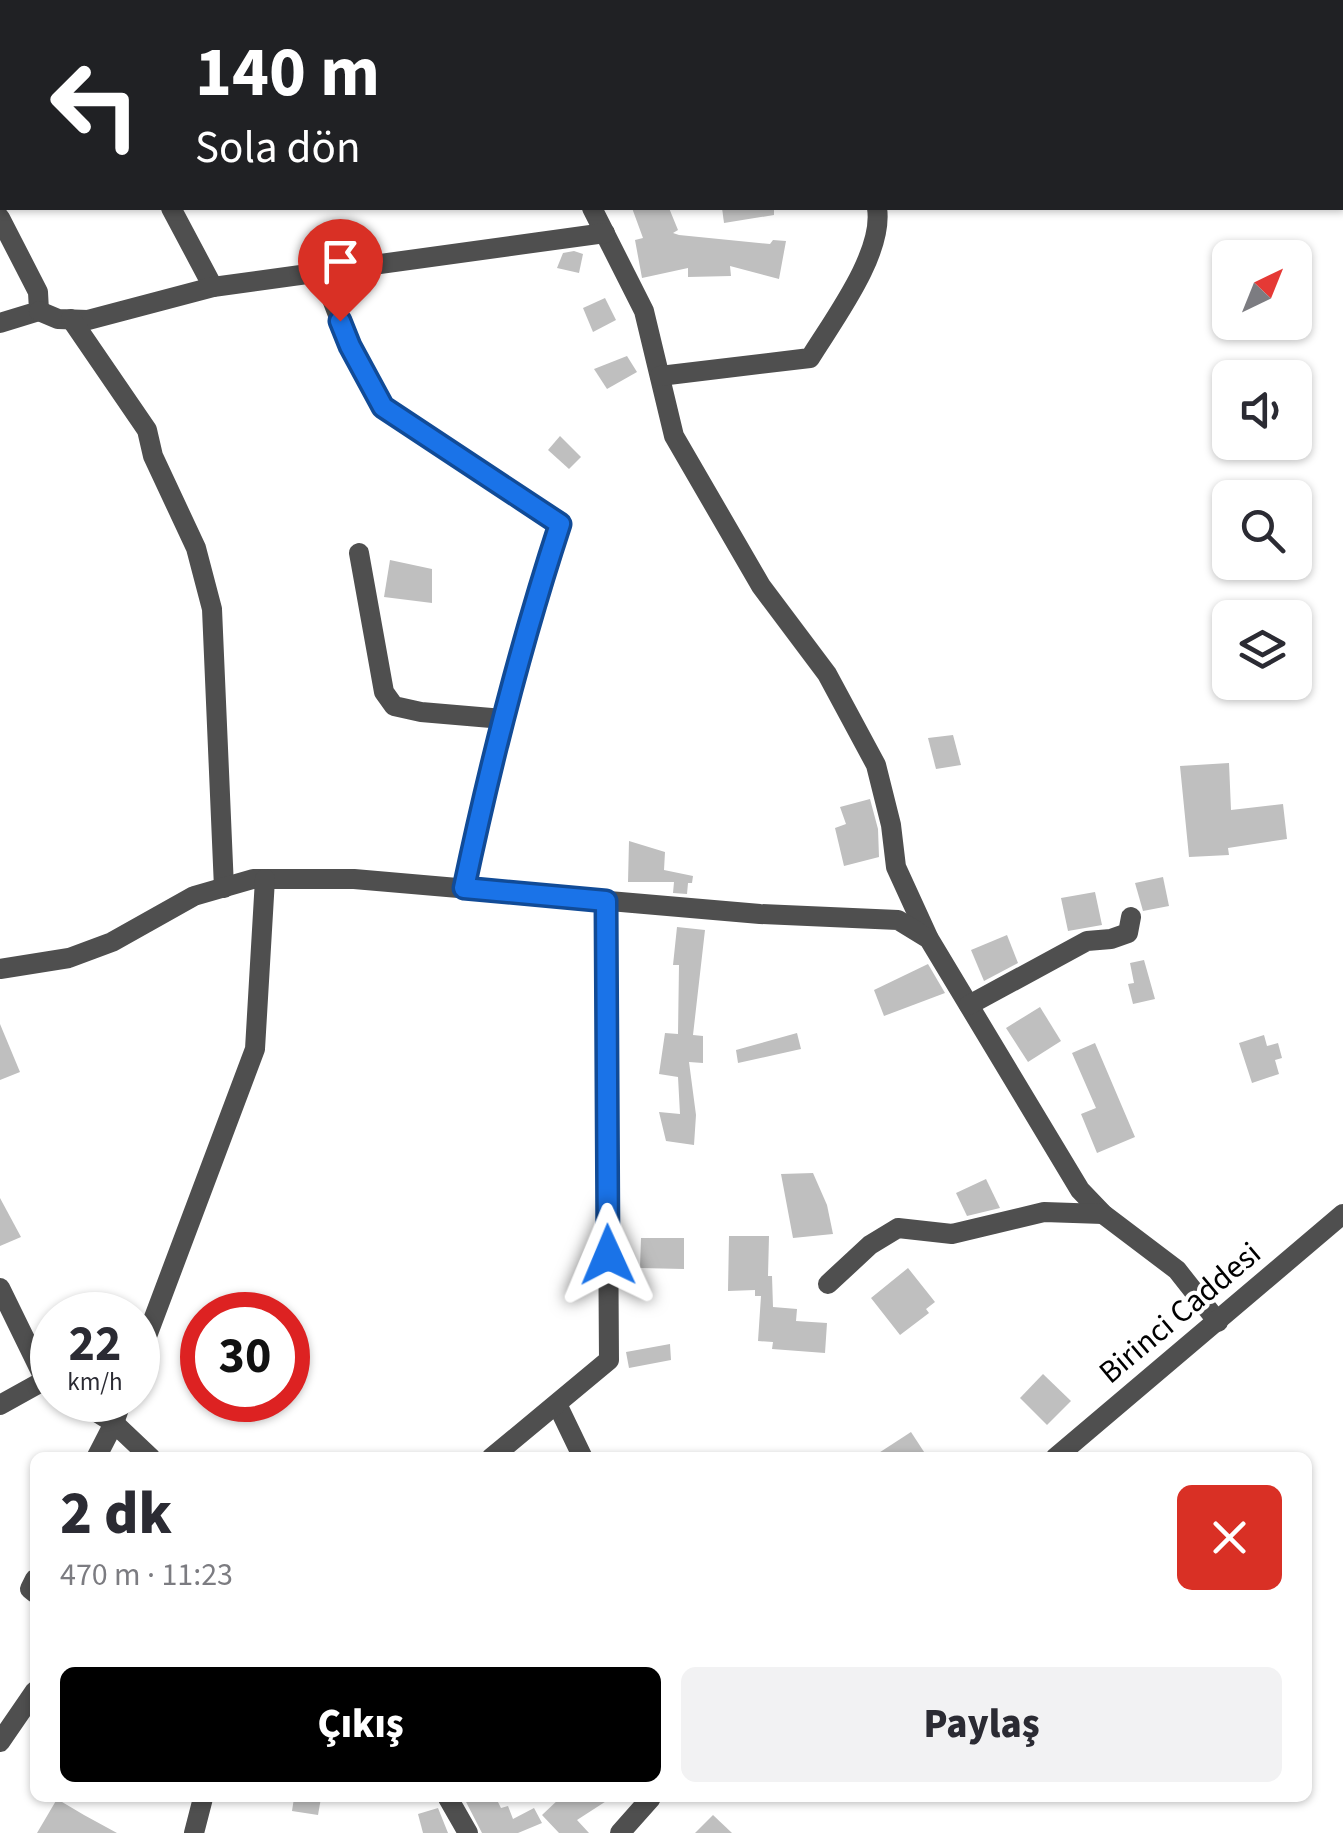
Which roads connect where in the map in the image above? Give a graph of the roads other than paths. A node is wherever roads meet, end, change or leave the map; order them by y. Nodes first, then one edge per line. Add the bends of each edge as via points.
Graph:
1 (172, 210) edge
2 (593, 210) edge
3 (878, 210) edge
4 (0, 218) edge
5 (604, 233) junction
6 (321, 271) junction
7 (213, 287) junction
8 (38, 311) junction
9 (71, 319) junction
10 (0, 323) edge
11 (660, 376) junction
12 (359, 553) dead end
13 (503, 719) junction
14 (266, 879) junction
15 (224, 888) junction
16 (464, 888) junction
17 (606, 901) junction
18 (1132, 918) dead end
19 (929, 939) junction
20 (0, 969) edge
21 (969, 1005) junction
22 (1103, 1214) junction
23 (1343, 1214) edge
24 (828, 1284) dead end
25 (0, 1288) edge
26 (160, 1301) edge
27 (1218, 1322) junction
28 (30, 1346) edge
29 (30, 1391) edge
30 (557, 1404) junction
31 (0, 1405) edge
32 (114, 1423) joint
33 (99, 1452) edge
34 (145, 1452) edge
35 (498, 1452) edge
36 (580, 1452) edge
37 (1062, 1452) edge
38 (30, 1697) edge
39 (0, 1742) edge
40 (202, 1802) edge
41 (450, 1802) edge
42 (647, 1802) edge
43 (194, 1833) edge
44 (468, 1833) edge
45 (620, 1833) edge

1 - 7 street
2 - 5 street
3 - 11 street via 880,226 850,294 810,358
4 - 8 street via 38,292
5 - 6 street
5 - 11 street via 644,311
6 - 7 street
6 - 13 street via 383,407 560,524
7 - 9 street
8 - 9 street
8 - 10 street
9 - 15 street via 148,430 200,564 212,609
11 - 19 street via 674,436 760,586 827,674 876,765 896,868
12 - 13 street via 384,692 394,706
13 - 16 street
14 - 15 street
14 - 16 street
14 - 26 street via 254,1050
15 - 20 street via 194,896 84,953
16 - 17 street
17 - 19 street via 898,920
17 - 30 street via 609,1360
18 - 21 street via 1128,933 1102,946 1088,940
19 - 21 street
21 - 22 street via 1080,1190
22 - 24 street via 1044,1212 952,1234 898,1228
22 - 27 street via 1177,1270
23 - 27 street, Birinci Caddesi
25 - 28 street
27 - 37 street, Birinci Caddesi
29 - 31 street
30 - 35 street
30 - 36 street
32 - 33 street
32 - 34 street
38 - 39 street
40 - 43 street
41 - 44 street
42 - 45 street

